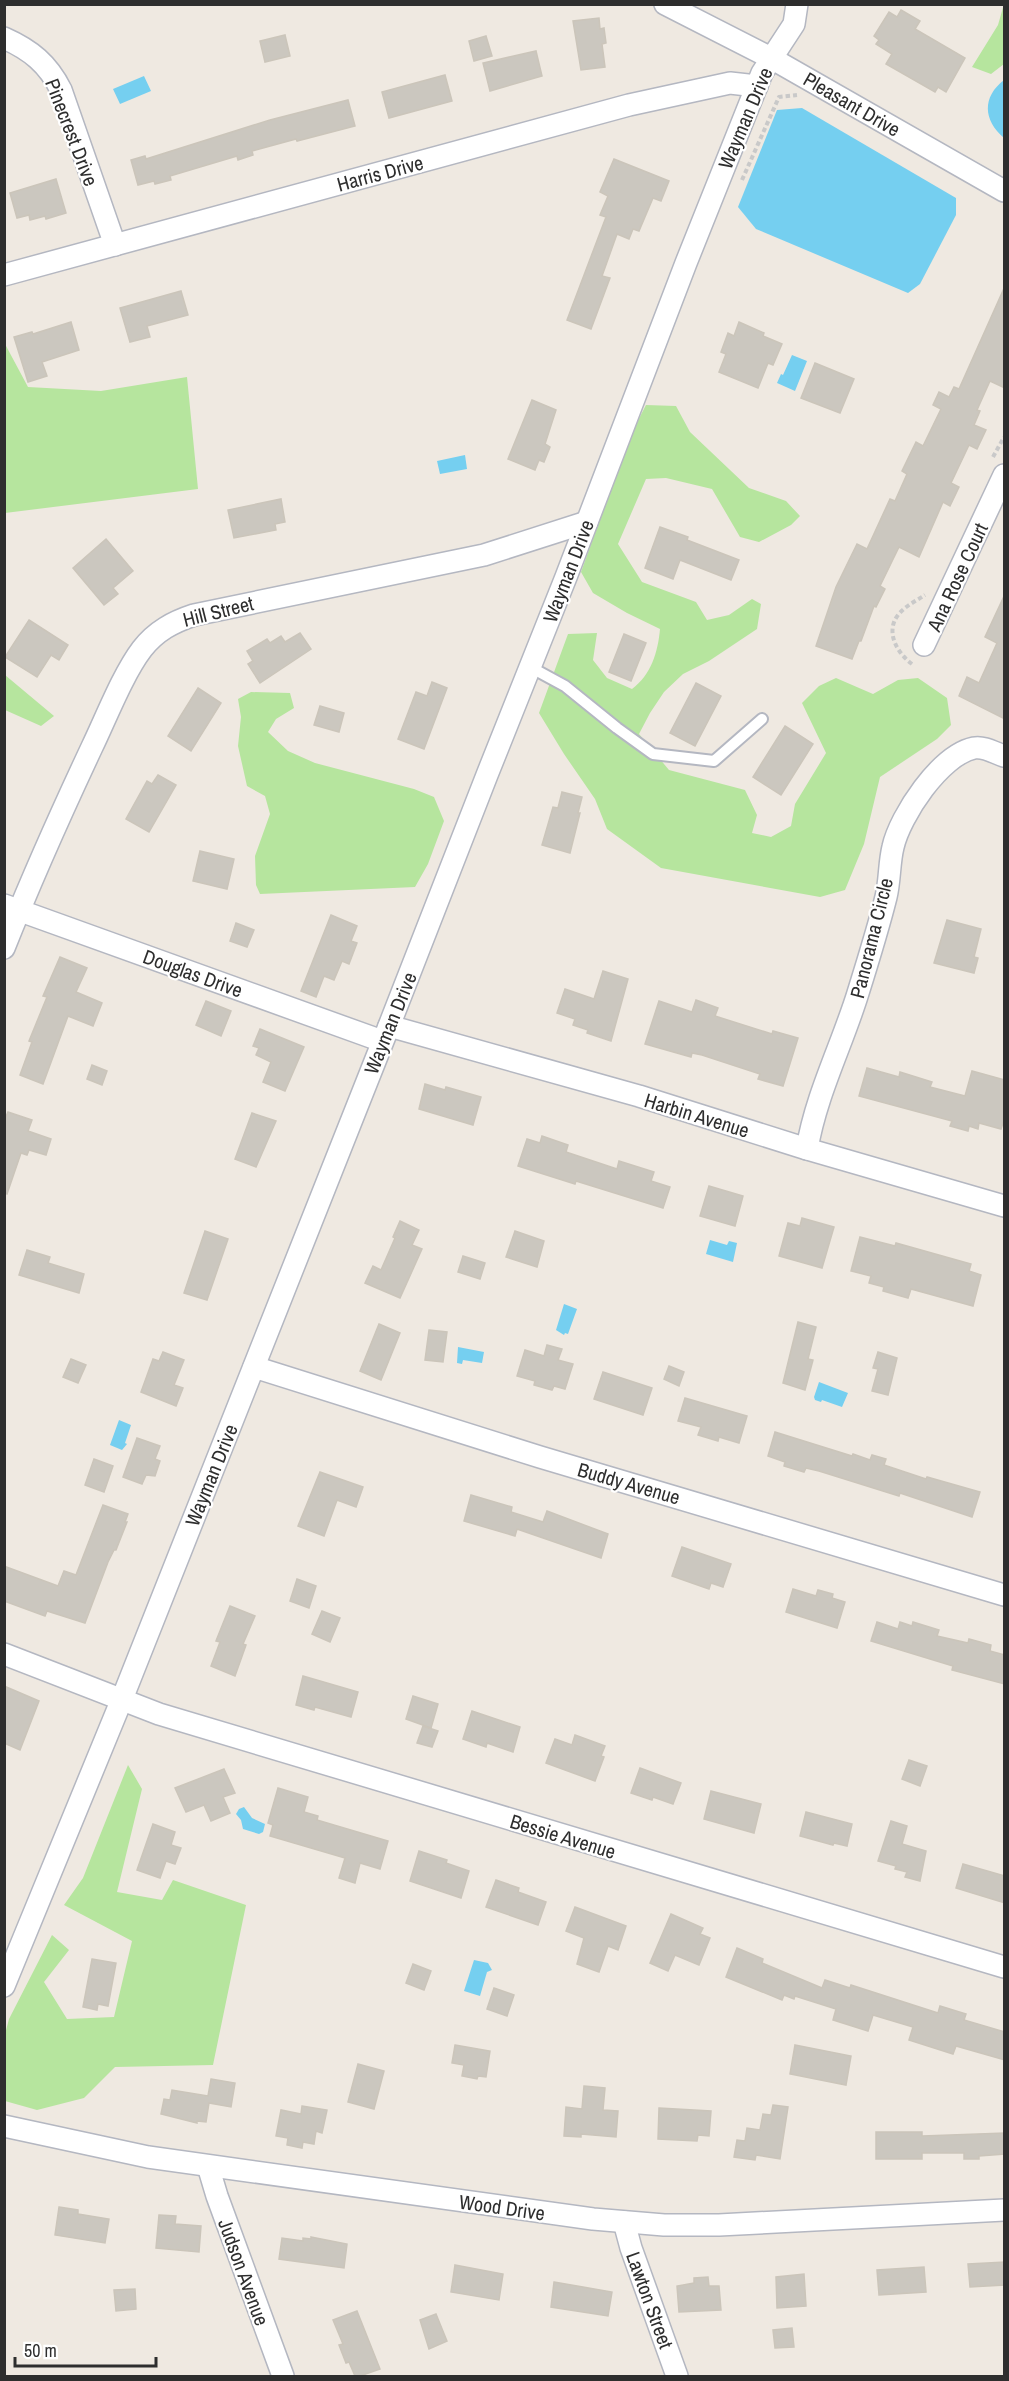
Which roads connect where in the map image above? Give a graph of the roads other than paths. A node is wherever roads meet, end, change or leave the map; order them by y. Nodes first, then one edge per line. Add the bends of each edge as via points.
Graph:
1 (665, 4) edge
2 (798, 4) edge
3 (4, 38) edge
4 (771, 58) junction
5 (758, 86) junction
6 (1005, 191) edge
7 (114, 246) junction
8 (4, 275) edge
9 (1005, 475) edge
10 (587, 522) junction
11 (924, 645) dead end
12 (530, 667) junction
13 (762, 719) dead end
14 (1005, 756) edge
15 (12, 907) edge
16 (4, 948) edge
17 (386, 1034) junction
18 (807, 1149) junction
19 (1005, 1206) edge
20 (254, 1367) junction
21 (1005, 1595) edge
22 (4, 1654) edge
23 (122, 1699) junction
24 (1005, 1967) edge
25 (4, 1986) edge
26 (4, 2126) edge
27 (208, 2166) junction
28 (1005, 2210) edge
29 (624, 2222) junction
30 (283, 2376) edge
31 (678, 2376) edge

1 - 4 street, Pleasant Drive
2 - 4 street, Wayman Drive via 794,24
3 - 7 street, Pinecrest Drive via 36,55 54,76
4 - 5 street, Wayman Drive
4 - 6 street, Pleasant Drive
5 - 7 street, Harris Drive via 730,83 629,105
5 - 10 street, Wayman Drive
7 - 8 street, Harris Drive
9 - 11 street, Ana Rose Court
10 - 12 street, Wayman Drive
10 - 15 street, Hill Street via 484,555 194,615 159,631 141,650 112,704 56,826
12 - 13 lane via 565,686 653,754 714,761
12 - 17 street, Wayman Drive
14 - 18 street, Panorama Circle via 983,748 958,756 933,779 903,818 858,992 811,1122
15 - 16 street, Hill Street
15 - 17 street, Douglas Drive
17 - 18 street, Harbin Avenue via 639,1096
17 - 20 street, Wayman Drive
18 - 19 street, Harbin Avenue
20 - 21 street, Buddy Avenue via 540,1457
20 - 23 street, Wayman Drive
22 - 23 street, Bessie Avenue
23 - 24 street, Bessie Avenue via 182,1721
23 - 25 street, Wayman Drive
26 - 27 street, Wood Drive
27 - 29 street, Wood Drive
27 - 30 street, Judson Avenue
28 - 29 street, Wood Drive via 719,2225
29 - 31 street, Lawton Street

